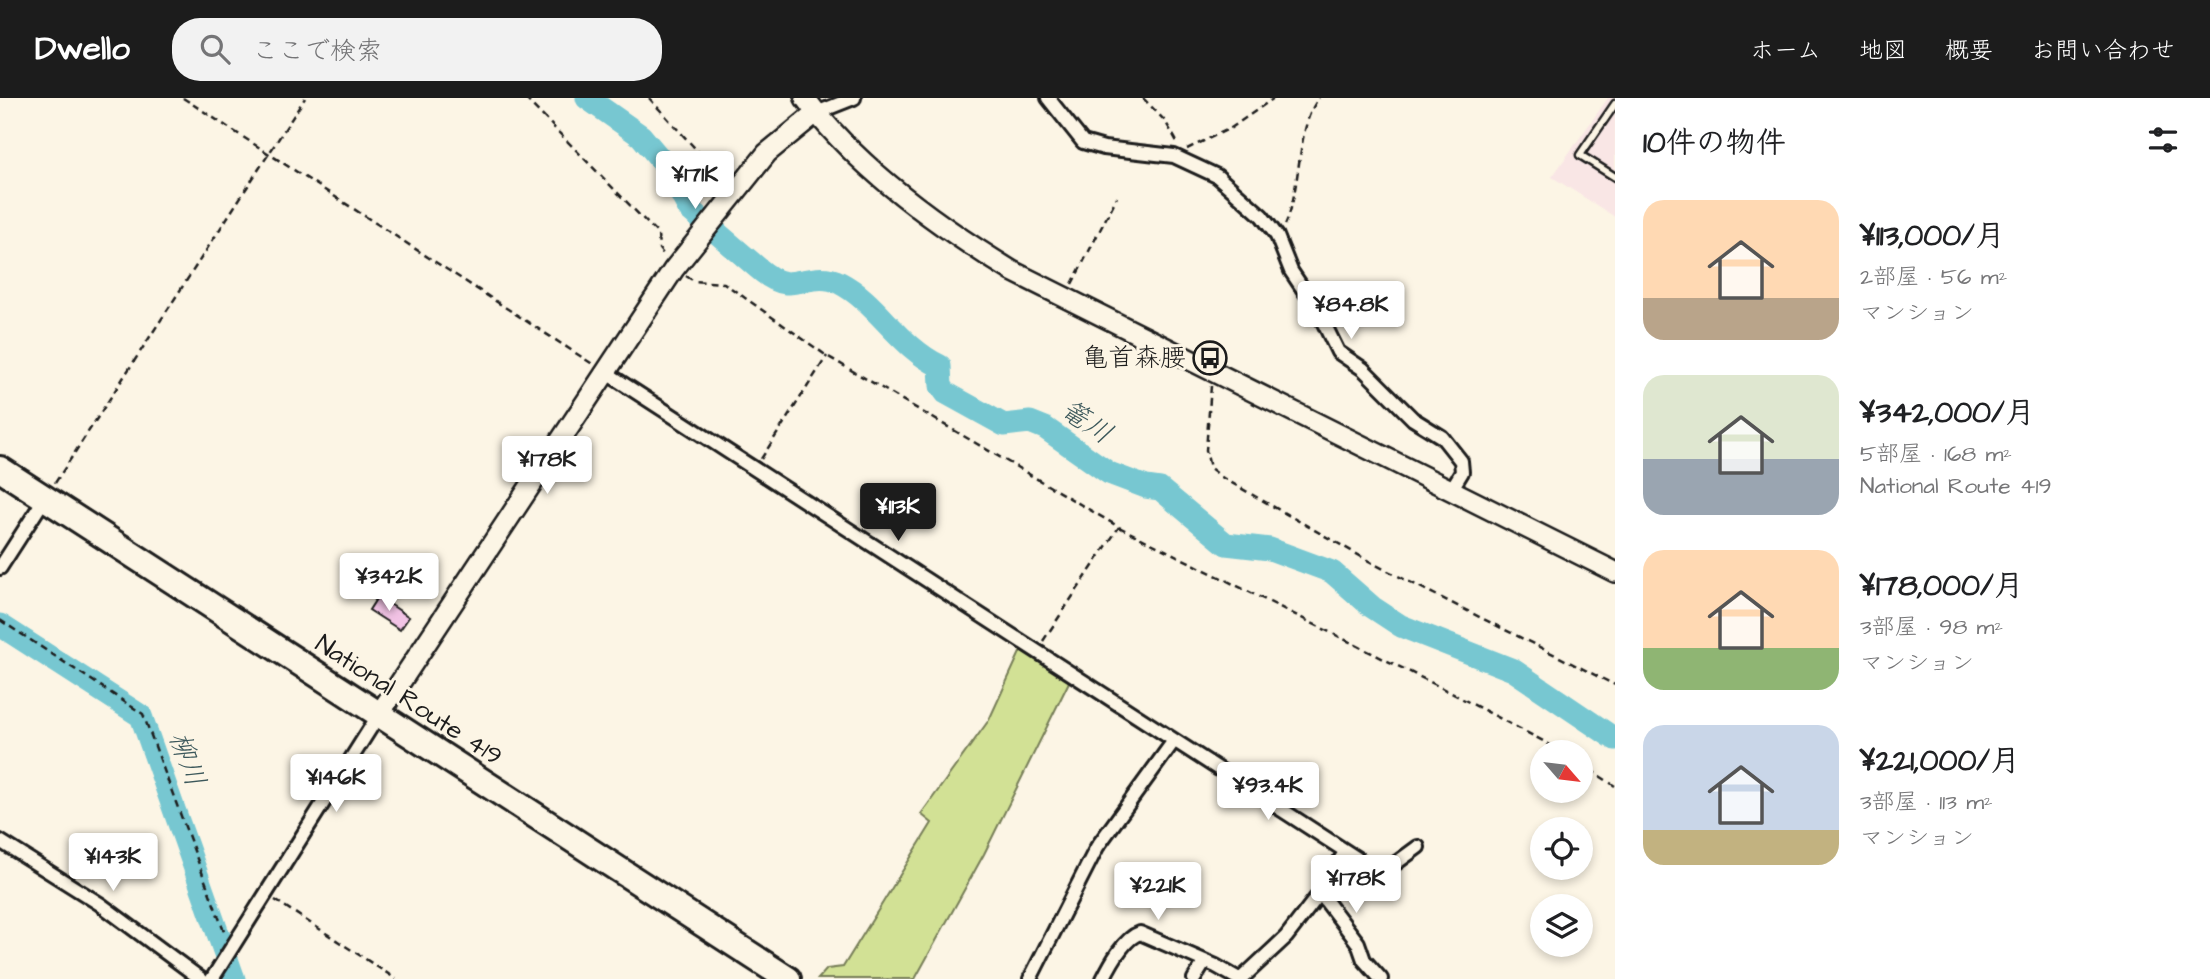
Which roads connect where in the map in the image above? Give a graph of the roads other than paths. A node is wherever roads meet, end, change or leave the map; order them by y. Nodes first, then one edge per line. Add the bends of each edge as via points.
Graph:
1 (854, 98) edge
2 (1048, 98) edge
3 (1615, 104) edge
4 (811, 105) edge
5 (1615, 177) edge
6 (605, 372) junction
7 (0, 469) edge
8 (1451, 490) junction
9 (45, 498) junction
10 (0, 568) edge
11 (1615, 572) edge
12 (378, 716) junction
13 (1173, 742) junction
14 (0, 841) edge
15 (1418, 847) dead end
16 (1345, 852) junction
17 (1320, 893) junction
18 (1204, 963) junction
19 (201, 979) edge
20 (212, 979) edge
21 (788, 979) edge
22 (1030, 979) edge
23 (1102, 979) edge
24 (1194, 979) edge
25 (1240, 979) edge
26 (1381, 979) edge

1 - 4 street
2 - 8 street via 1083,142 1174,156 1217,176 1262,216 1338,352 1363,369 1413,419 1443,437 1461,461 1462,472
3 - 5 lane via 1580,155
4 - 6 street via 746,176
4 - 8 street via 872,168 948,231 1012,271
6 - 12 street
6 - 13 street
7 - 9 highway, National Route 419
8 - 11 street
9 - 10 street
9 - 12 highway, National Route 419
12 - 20 street
12 - 21 highway, National Route 419
13 - 16 street
13 - 22 street via 1097,847
14 - 19 street via 100,904
15 - 16 street via 1381,874
16 - 17 street
17 - 25 street via 1286,937
17 - 26 street
18 - 23 street via 1140,933 1125,945
18 - 24 street
18 - 25 street

